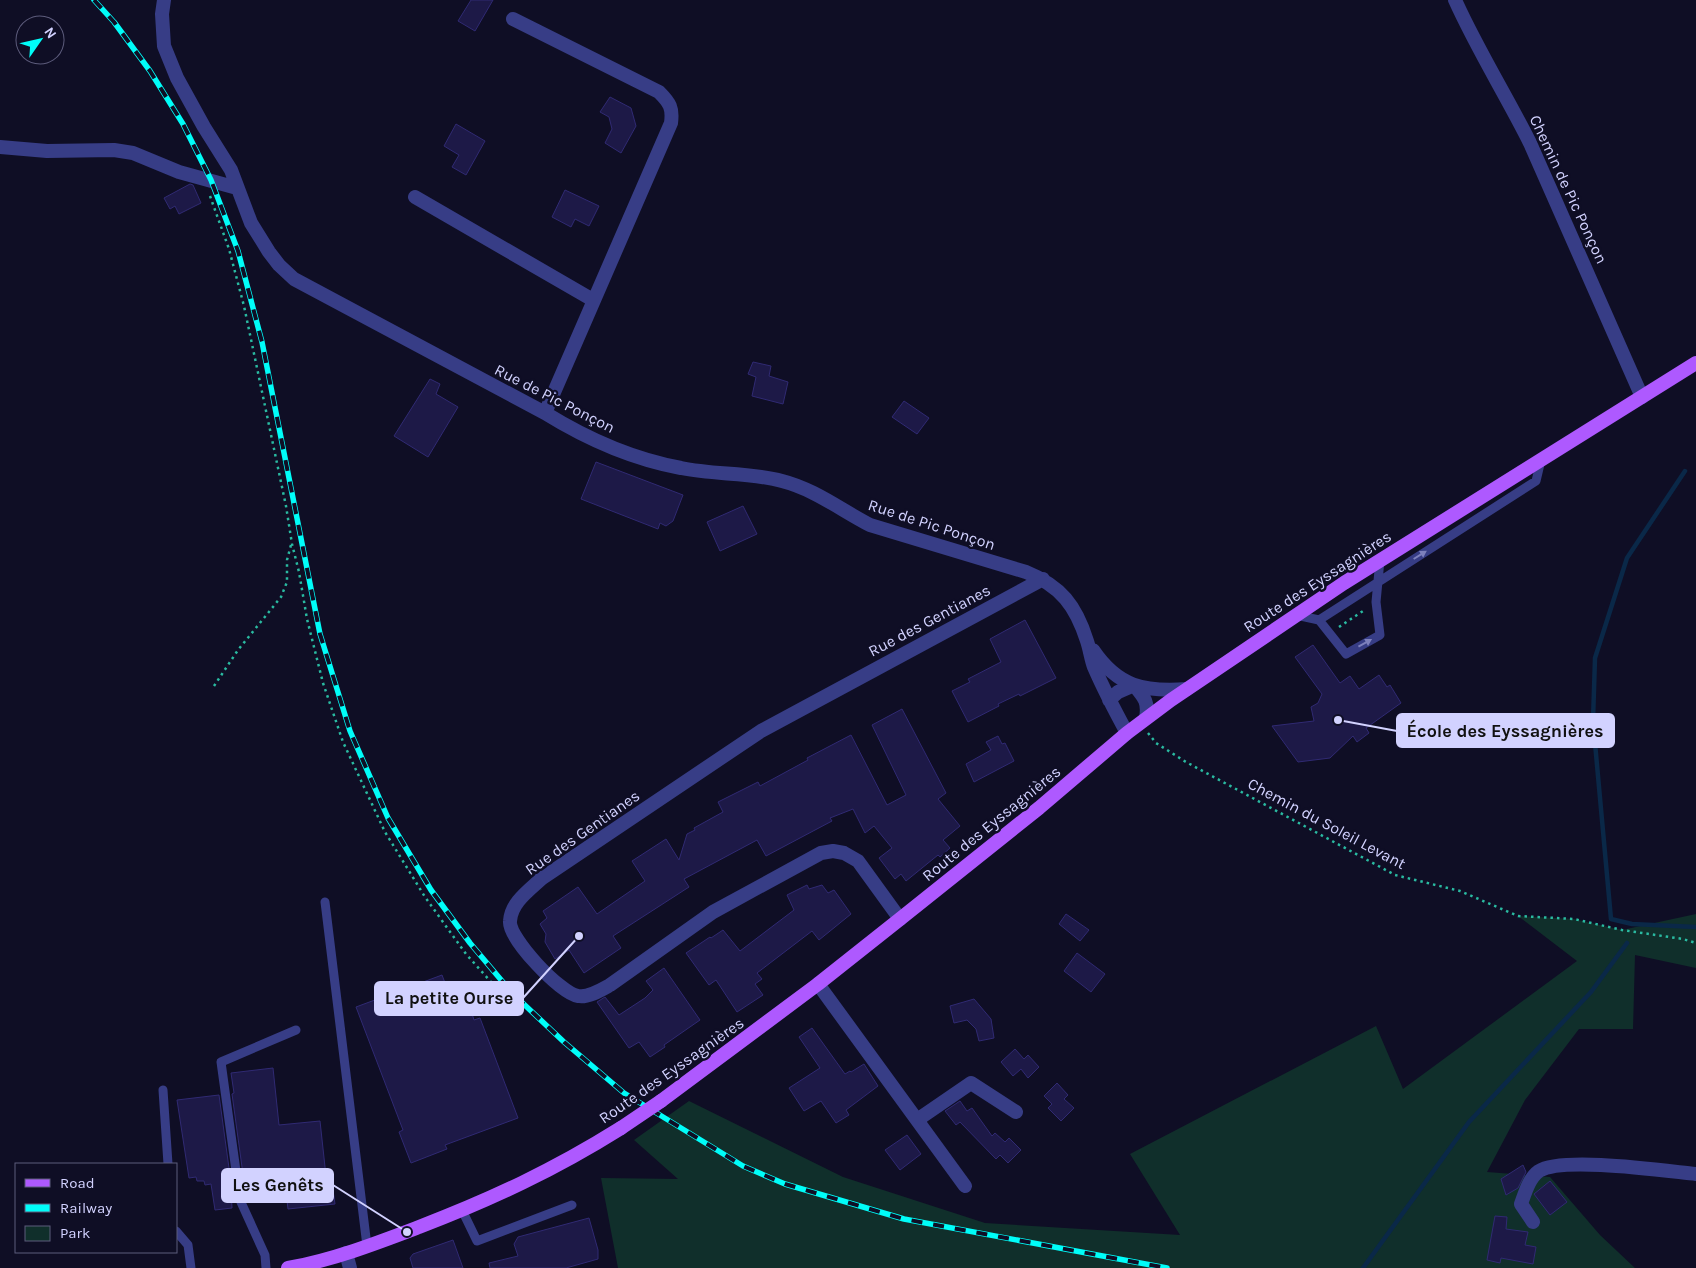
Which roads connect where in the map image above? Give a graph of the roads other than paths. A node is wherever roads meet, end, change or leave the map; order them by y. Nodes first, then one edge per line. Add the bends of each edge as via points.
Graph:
1 (164, 0) edge
2 (1455, 0) edge
3 (513, 19) dead end
4 (0, 147) edge
5 (237, 188) junction
6 (415, 197) dead end
7 (593, 300) junction
8 (1696, 363) edge
9 (1642, 397) junction
10 (544, 413) junction
11 (1541, 460) junction
12 (1380, 560) junction
13 (1043, 579) junction
14 (1379, 581) junction
15 (1296, 615) junction
16 (1319, 620) junction
17 (1087, 641) junction
18 (1134, 685) junction
19 (1187, 689) junction
20 (1109, 700) junction
21 (1142, 720) junction
22 (1127, 733) junction
23 (325, 902) dead end
24 (900, 919) junction
25 (818, 984) junction
26 (296, 1030) dead end
27 (163, 1090) dead end
28 (1016, 1112) dead end
29 (917, 1120) junction
30 (168, 1163) edge
31 (1696, 1174) edge
32 (965, 1186) dead end
33 (572, 1205) dead end
34 (462, 1210) junction
35 (1533, 1222) dead end
36 (178, 1233) edge
37 (367, 1246) junction
38 (346, 1253) junction
39 (327, 1264) edge
40 (191, 1268) edge
41 (266, 1268) edge
42 (288, 1268) edge
43 (350, 1268) edge

1 - 5 street, Rue de Pic Ponçon via 164,46 177,78
2 - 9 street, Chemin de Pic Ponçon via 1530,143
3 - 7 street via 659,92 670,102 671,123
4 - 5 street via 133,153 179,172
5 - 10 street, Rue de Pic Ponçon via 251,223 268,252 294,279
6 - 7 street
7 - 10 street
8 - 9 main road, Route des Eyssagnières
9 - 11 main road, Route des Eyssagnières
10 - 13 street, Rue de Pic Ponçon via 601,444 652,461 783,481 811,491 870,525
11 - 12 main road, Route des Eyssagnières
14 -> 11 lane via 1536,481
12 - 14 lane
12 - 15 main road, Route des Eyssagnières
13 - 17 street, Rue de Pic Ponçon via 1063,594
13 - 24 street, Rue des Gentianes via 761,731 540,879 512,910 509,924 516,940 553,982 578,997 610,985 713,912 821,853 844,853 858,861
14 - 16 lane
16 -> 14 lane via 1346,654 1380,635 1376,602
15 - 16 lane
15 - 19 main road, Route des Eyssagnières
17 - 18 street, Rue de Pic Ponçon via 1113,674
17 - 20 street, Rue de Pic Ponçon
18 - 19 street, Rue de Pic Ponçon via 1158,690
18 - 20 street
18 - 21 street, Rue de Pic Ponçon via 1148,708
19 - 21 main road, Route des Eyssagnières
20 - 22 street, Rue de Pic Ponçon
21 - 22 main road, Route des Eyssagnières
22 - 24 main road, Route des Eyssagnières
23 - 37 lane
24 - 25 main road, Route des Eyssagnières
25 - 29 street
25 - 34 main road, Route des Eyssagnières, bridge via 621,1128 553,1168
26 - 41 lane via 221,1062 240,1200 265,1255
27 - 30 lane
28 - 29 street via 971,1082
29 - 32 street
31 - 35 street via 1597,1164 1554,1166 1539,1171 1527,1187 1521,1204
33 - 34 lane via 477,1242
34 - 37 main road, Route des Eyssagnières
36 - 40 lane via 188,1245
37 - 38 main road, Route des Eyssagnières
38 - 39 main road, Route des Eyssagnières
38 - 43 street
39 - 42 main road, Route des Eyssagnières

